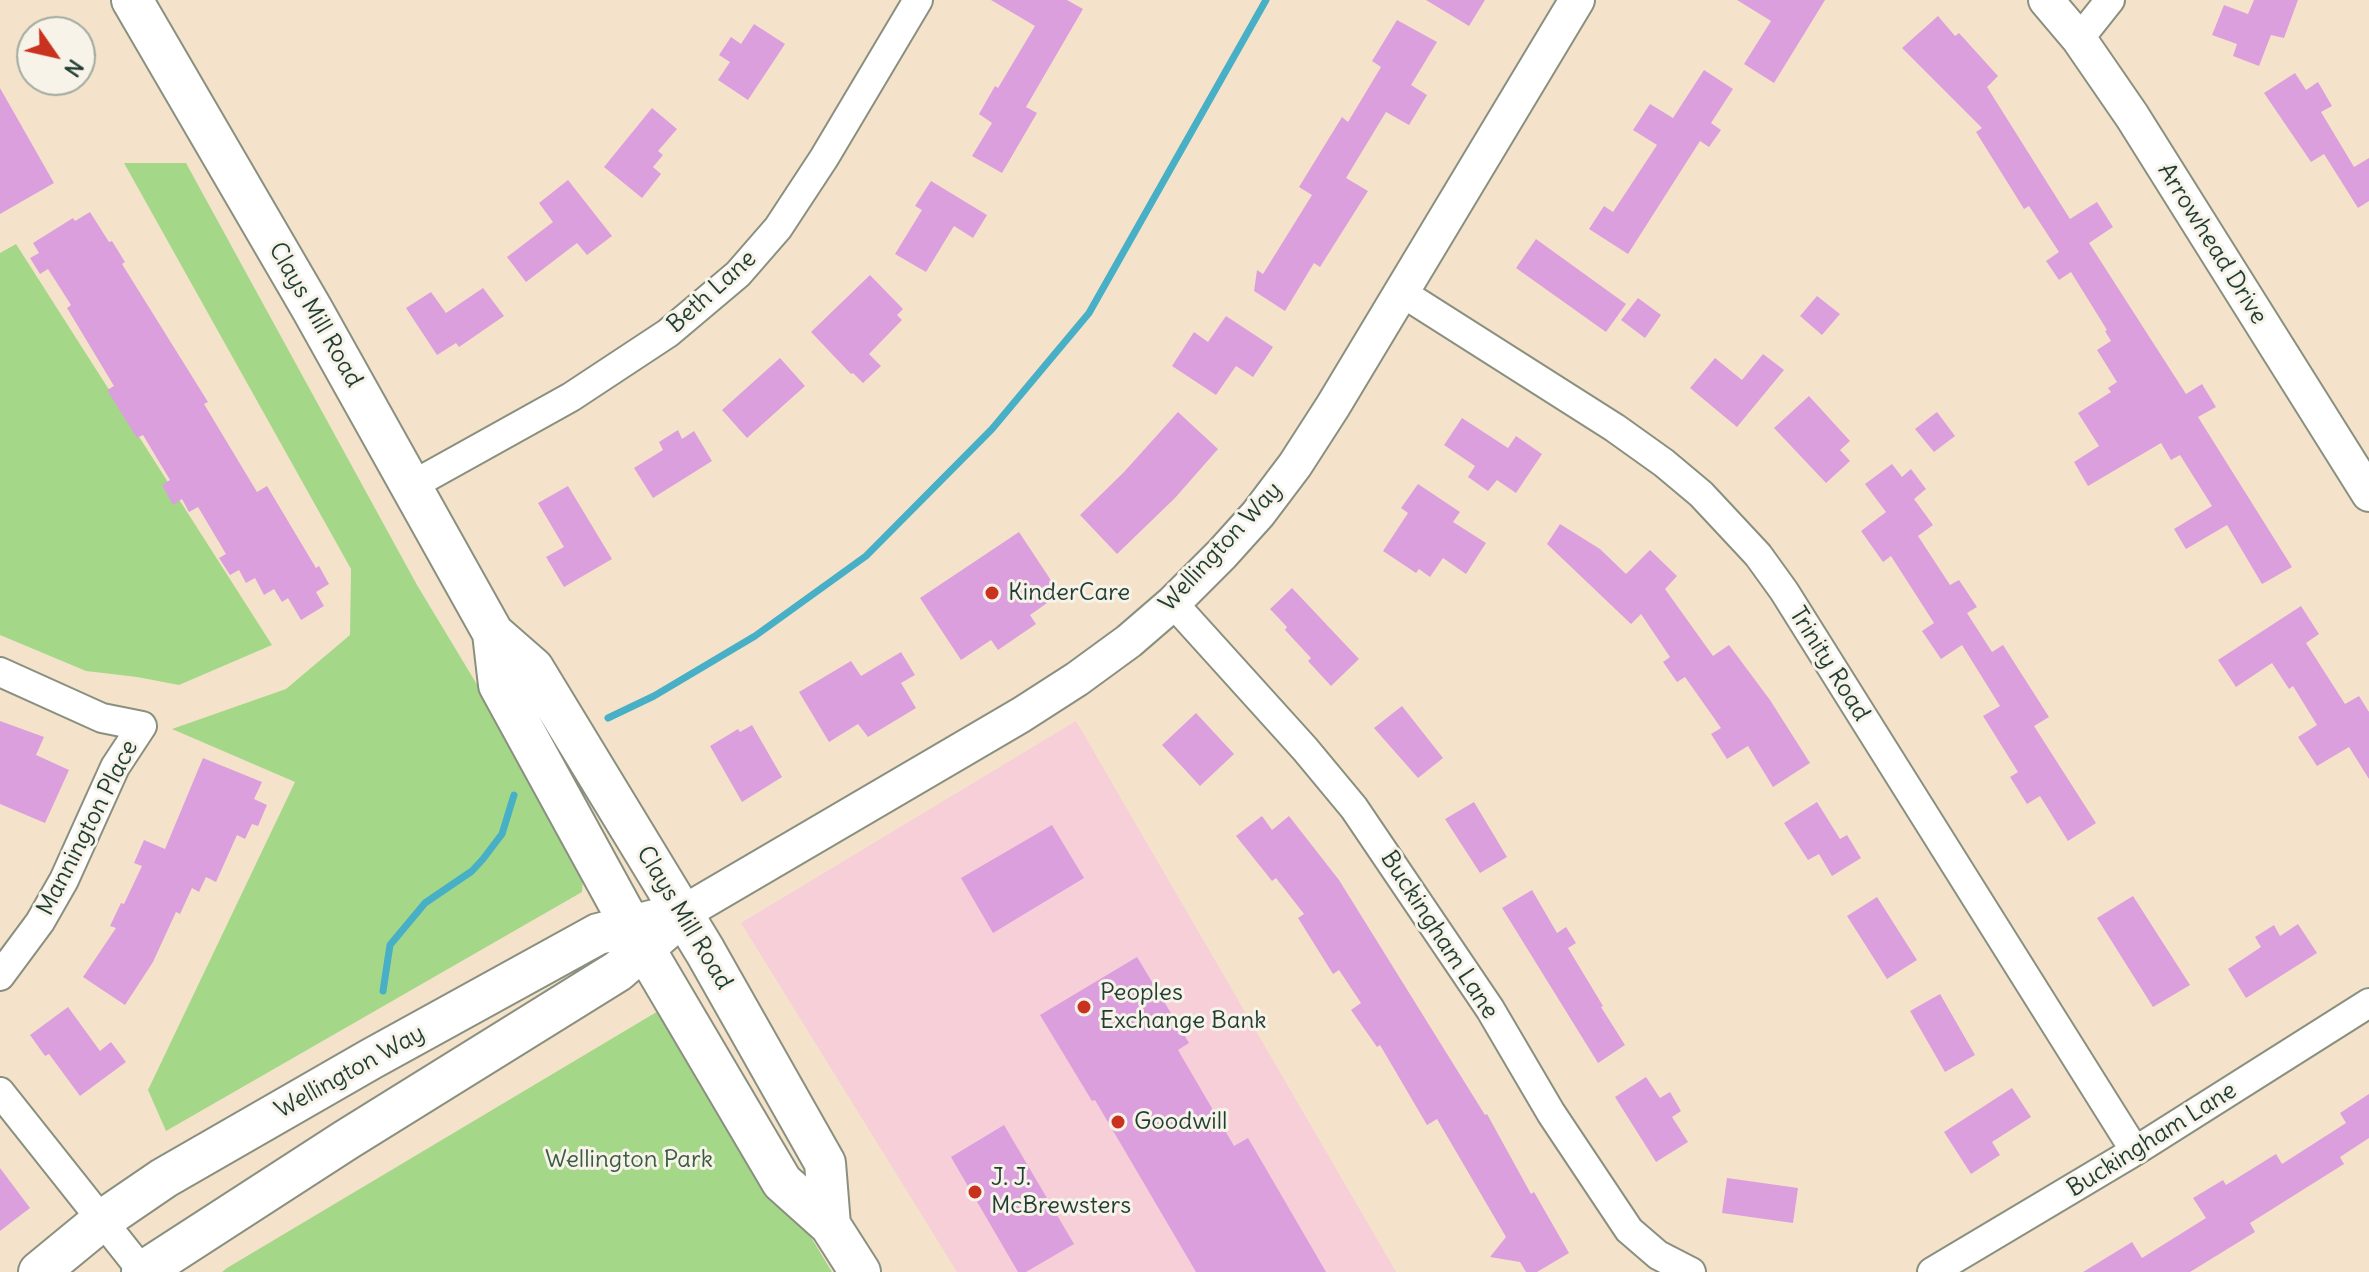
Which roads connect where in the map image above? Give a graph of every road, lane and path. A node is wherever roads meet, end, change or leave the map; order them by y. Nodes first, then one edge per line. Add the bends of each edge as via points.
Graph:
1 (132, 0) edge
2 (918, 0) edge
3 (1577, 0) edge
4 (2046, 0) edge
5 (2110, 0) edge
6 (2079, 39) junction
7 (1401, 292) junction
8 (411, 486) junction
9 (2369, 494) edge
10 (1173, 603) junction
11 (493, 633) junction
12 (0, 672) edge
13 (683, 913) junction
14 (638, 938) junction
15 (0, 976) edge
16 (2369, 1003) edge
17 (0, 1092) edge
18 (2135, 1151) junction
19 (101, 1221) junction
20 (830, 1225) junction
21 (39, 1272) edge
22 (143, 1272) edge
23 (860, 1272) edge
24 (1691, 1272) edge
25 (1932, 1272) edge

1 - 8 main road, Clays Mill Road
2 - 8 street, Beth Lane via 824,158 778,228 738,274 668,333 571,397
3 - 7 street, Wellington Way
4 - 6 street, Arrowhead Drive
5 - 6 street
6 - 9 street, Arrowhead Drive
7 - 10 street, Wellington Way via 1295,465 1249,524
7 - 18 street, Trinity Road via 1664,463 1758,555
8 - 11 main road, Clays Mill Road
10 - 13 street, Wellington Way via 1129,641 1021,715
10 - 24 street, Buckingham Lane via 1354,808 1490,1009 1629,1230 1658,1255
11 - 13 main road, Clays Mill Road via 533,668
11 - 14 main road, Clays Mill Road via 499,685
12 - 15 street, Mannington Place via 102,718 142,726 115,767 64,880
13 - 14 main road, Wellington Way
13 - 20 main road, Clays Mill Road via 825,1163
14 - 19 main road, Wellington Way via 598,934 164,1178
14 - 20 main road, Clays Mill Road via 782,1182
14 - 22 main road, Wellington Way via 618,971
16 - 18 street, Buckingham Lane
17 - 19 street
18 - 25 street, Buckingham Lane
19 - 21 main road, Wellington Way
19 - 22 street
20 - 23 main road, Clays Mill Road

